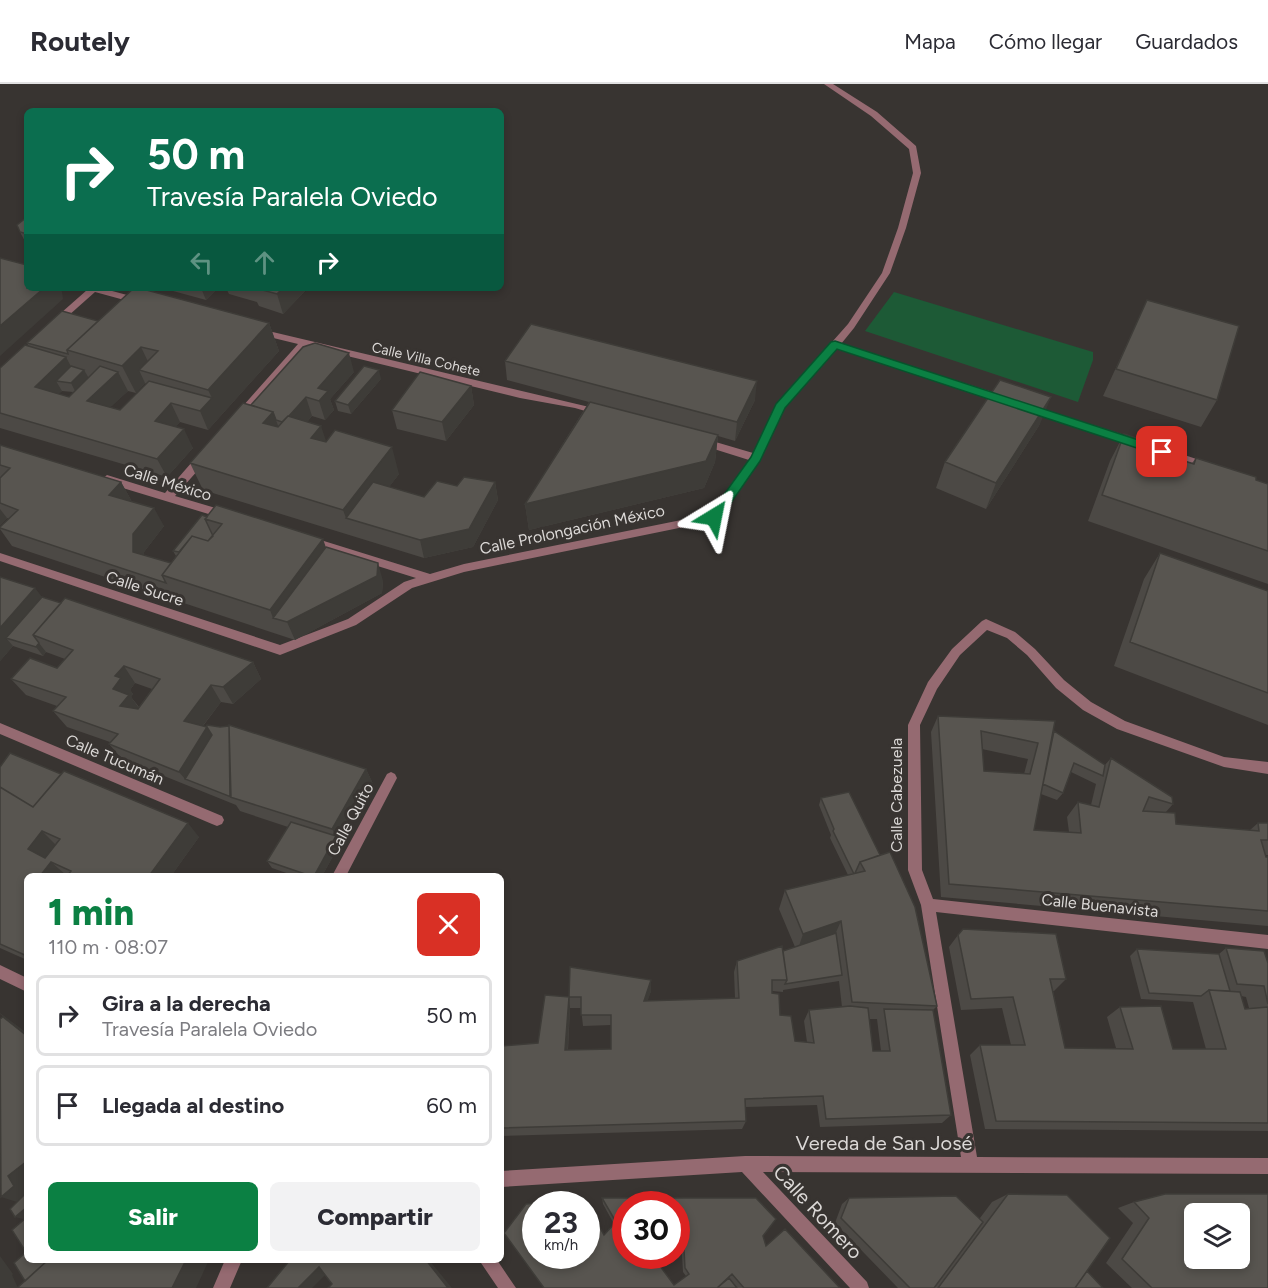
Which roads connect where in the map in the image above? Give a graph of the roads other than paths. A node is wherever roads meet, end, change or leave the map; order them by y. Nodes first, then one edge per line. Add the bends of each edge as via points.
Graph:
1 (828, 84) edge
2 (89, 291) edge
3 (103, 291) edge
4 (148, 303) edge
5 (51, 327) edge
6 (248, 329) edge
7 (303, 344) junction
8 (835, 345) junction
9 (609, 415) edge
10 (228, 429) edge
11 (688, 438) edge
12 (1143, 445) edge
13 (213, 446) edge
14 (1155, 449) edge
15 (756, 458) junction
16 (1223, 472) edge
17 (101, 477) edge
18 (168, 497) junction
19 (236, 518) edge
20 (304, 540) edge
21 (0, 557) edge
22 (430, 578) junction
23 (280, 650) joint
24 (0, 728) edge
25 (1268, 768) edge
26 (391, 778) dead end
27 (217, 820) dead end
28 (341, 873) edge
29 (928, 905) junction
30 (1268, 942) edge
31 (0, 972) edge
32 (24, 984) edge
33 (745, 1164) junction
34 (970, 1164) junction
35 (1268, 1166) edge
36 (504, 1179) edge
37 (233, 1263) edge
38 (489, 1263) edge
39 (221, 1288) edge
40 (508, 1288) edge
41 (861, 1288) edge

1 - 8 street, Calle Prolongación México via 874,114 913,148 917,173 886,273
2 - 5 street
3 - 4 street
6 - 7 street, Calle Villa Cohete
7 - 9 street, Calle Villa Cohete
7 - 10 street
8 - 12 street
8 - 15 street, Calle Prolongación México via 780,406
11 - 15 street
13 - 18 street
14 - 16 street
15 - 22 street, Calle Prolongación México via 714,517 465,567
17 - 18 street, Calle México
18 - 19 street, Calle México
20 - 22 street
21 - 23 street, Calle Sucre
22 - 23 street, Calle Prolongación México via 408,585 352,622
24 - 27 street, Calle Tucumán
25 - 29 street, Calle Cabezuela via 1224,762 1121,725 1087,706 1060,684 1011,635 986,624 956,652 932,686 914,726 915,870
26 - 28 street, Calle Quito
29 - 30 street, Calle Buenavista
29 - 34 street, Calle Cabezuela
31 - 32 street
33 - 34 street, Vereda de San José
33 - 36 street, Vereda de San José
33 - 41 street, Calle Romero
34 - 35 street, Vereda de San José
37 - 39 street
38 - 40 street

